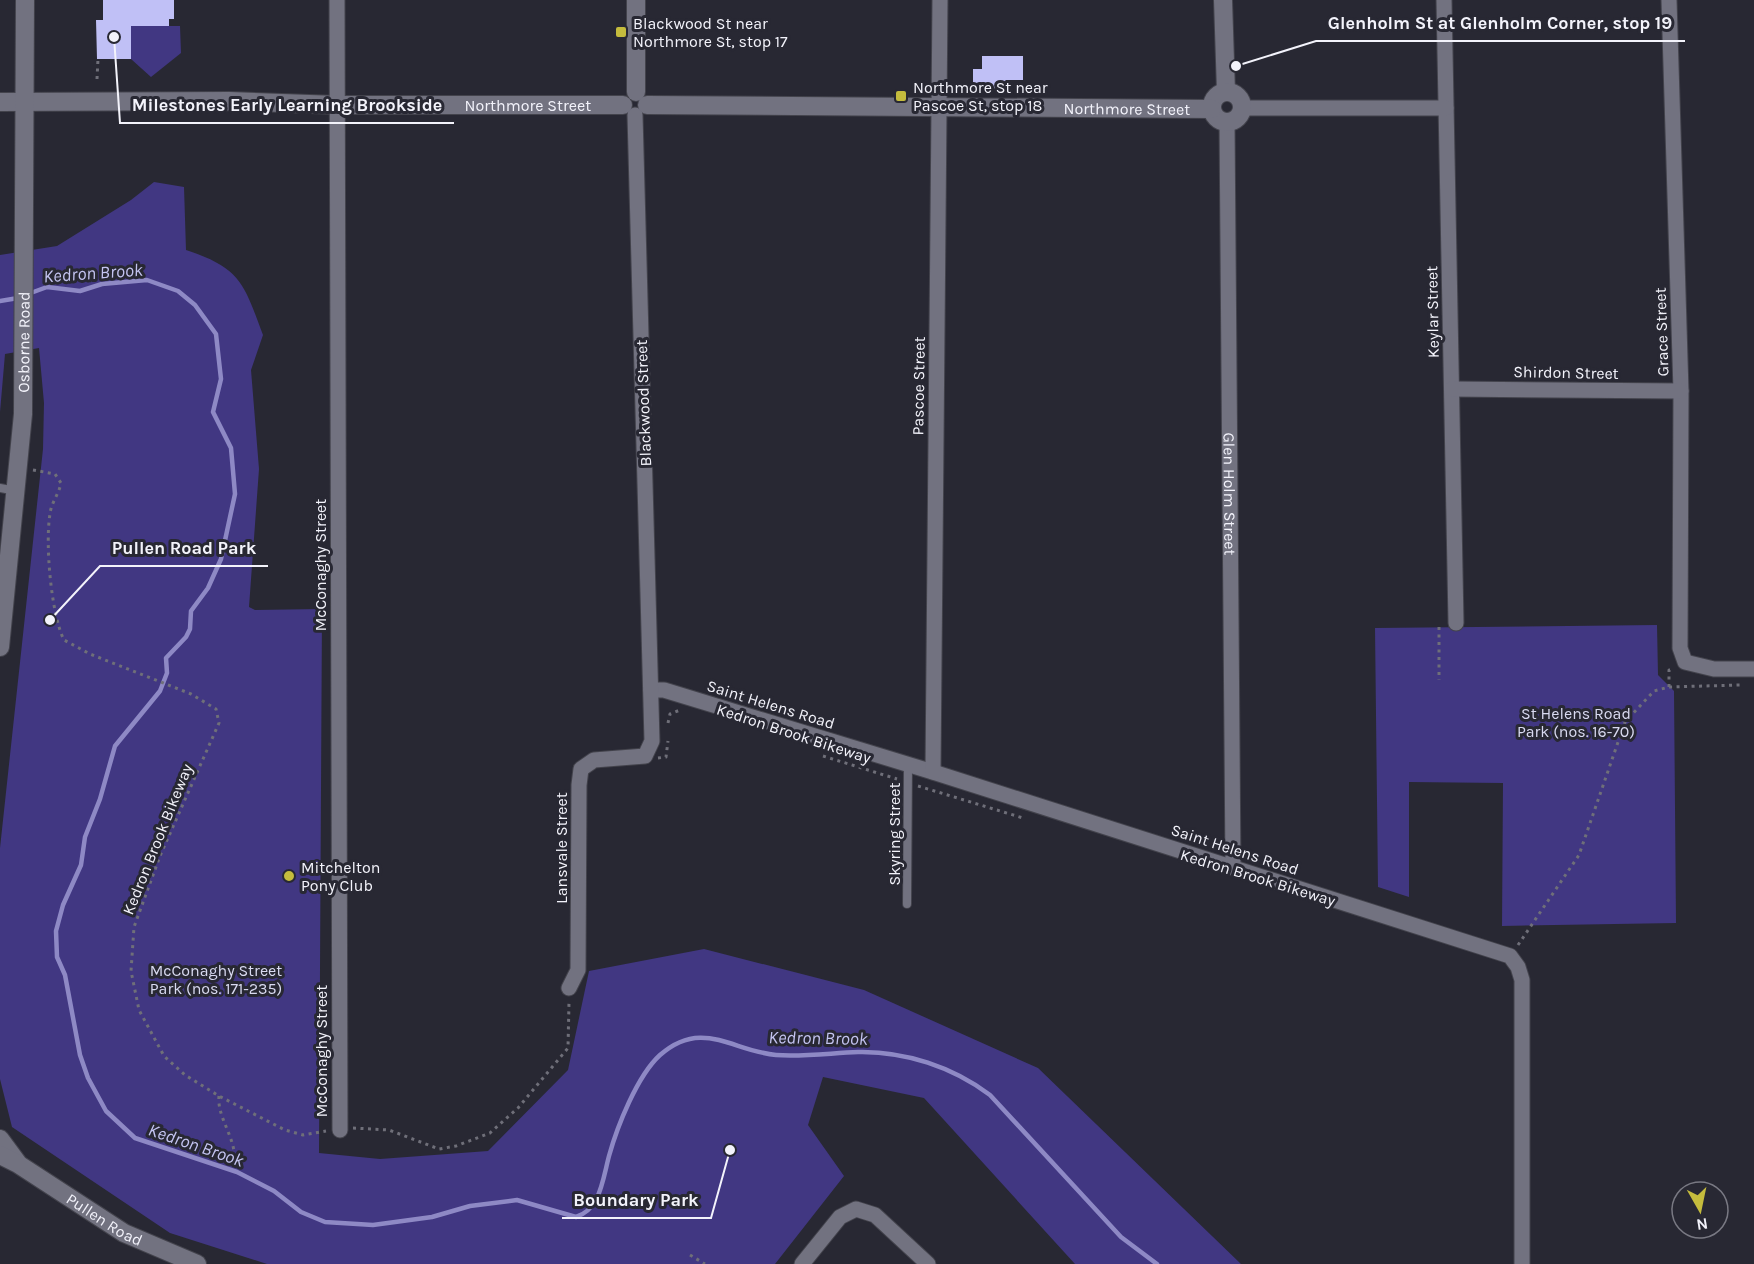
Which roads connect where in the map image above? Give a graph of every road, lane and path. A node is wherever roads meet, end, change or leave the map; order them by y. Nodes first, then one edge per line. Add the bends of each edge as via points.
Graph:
1 (25, 0) edge
2 (337, 0) edge
3 (636, 0) edge
4 (940, 0) edge
5 (1223, 0) edge
6 (1444, 0) edge
7 (1669, 0) edge
8 (98, 59) dead end
9 (97, 79) dead end
10 (1226, 92) junction
11 (0, 102) edge
12 (26, 102) junction
13 (635, 104) junction
14 (337, 105) junction
15 (939, 107) junction
16 (1243, 108) junction
17 (1446, 108) junction
18 (1212, 109) junction
19 (1227, 122) junction
20 (1452, 389) junction
21 (1681, 392) junction
22 (34, 470) dead end
23 (9, 489) edge
24 (1456, 623) dead end
25 (1439, 627) dead end
26 (0, 647) edge
27 (1754, 669) edge
28 (1439, 680) dead end
29 (1743, 684) dead end
30 (651, 690) junction
31 (681, 710) dead end
32 (668, 726) dead end
33 (668, 735) dead end
34 (817, 753) dead end
35 (645, 756) junction
36 (908, 765) junction
37 (933, 772) junction
38 (907, 783) junction
39 (1030, 820) dead end
40 (1233, 867) junction
41 (907, 904) dead end
42 (1510, 956) junction
43 (569, 988) joint
44 (219, 1096) junction
45 (339, 1130) junction
46 (0, 1139) edge
47 (234, 1151) dead end
48 (0, 1155) edge
49 (18, 1164) junction
50 (690, 1255) dead end
51 (197, 1264) edge
52 (705, 1264) edge
53 (802, 1264) edge
54 (928, 1264) edge
55 (1522, 1264) edge

1 - 12 street, Osborne Road
2 - 14 street, McConaghy Street
3 - 13 street, Blackwood Street
4 - 15 street, Pascoe Street
5 - 10 street
6 - 17 street, Keylar Street
7 - 21 street, Grace Street
8 - 9 path
10 - 16 street via 1239,97
10 - 18 street via 1215,98
11 - 12 street, Northmore Street
12 - 14 street, Northmore Street
12 - 23 street, Osborne Road via 24,364
13 - 14 street, Northmore Street
13 - 15 street, Northmore Street
13 - 30 street, Blackwood Street
14 - 45 street, McConaghy Street
15 - 18 street, Northmore Street
15 - 37 street, Pascoe Street
16 - 17 street
16 - 19 street via 1237,118
17 - 20 street, Keylar Street
18 - 19 street via 1216,117
19 - 40 street, Glen Holm Street
20 - 21 street, Shirdon Street
20 - 24 street, Keylar Street
21 - 27 street, Grace Street via 1679,630 1684,662 1714,669
22 - 44 path, Kedron Brook Bikeway via 55,474 61,483 49,514 48,539 59,631 64,640 191,694 216,709 219,723 160,856 134,927 130,971 138,1010 164,1056 185,1075
23 - 26 street, Osborne Road
25 - 28 path
29 - 42 path via 1654,690 1625,722 1579,855
30 - 35 street via 652,741
30 - 36 street, Saint Helens Road via 664,690
31 - 32 path via 670,714
33 - 35 path via 666,757
34 - 38 path, Kedron Brook Bikeway
35 - 43 street, Lansvale Street via 594,760 581,769 578,970
36 - 37 street, Saint Helens Road
36 - 38 lane, Skyring Street
37 - 40 street, Saint Helens Road
38 - 39 path, Kedron Brook Bikeway
38 - 41 lane, Skyring Street
40 - 42 street, Saint Helens Road
42 - 55 street via 1522,980
43 - 45 path, Kedron Brook Bikeway via 568,1048 518,1108 490,1133 439,1149 388,1130
44 - 45 path, Kedron Brook Bikeway via 285,1130 303,1134
44 - 47 path
46 - 49 street, Pullen Road
48 - 49 street, Pullen Road
49 - 51 street, Pullen Road via 124,1233
50 - 52 path
53 - 54 street via 840,1217 856,1209 875,1215

